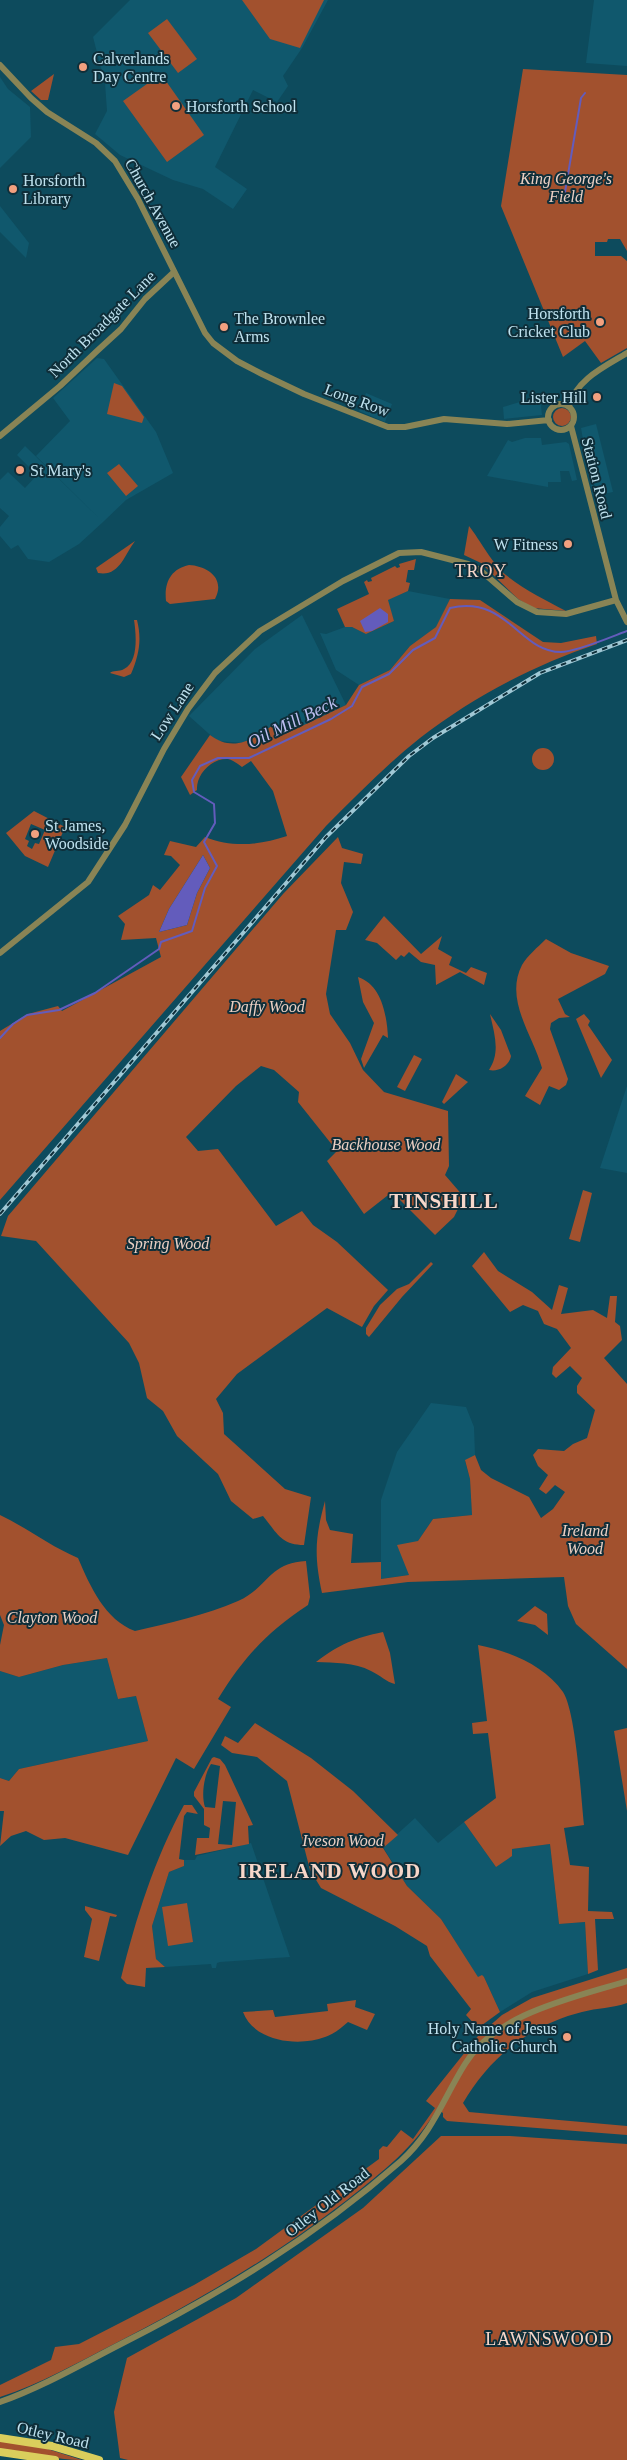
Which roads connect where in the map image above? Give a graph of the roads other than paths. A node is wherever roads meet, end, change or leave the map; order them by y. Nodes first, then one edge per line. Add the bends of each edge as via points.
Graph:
1 (0, 65) edge
2 (174, 272) junction
3 (205, 333) joint
4 (627, 353) edge
5 (569, 406) junction
6 (549, 420) junction
7 (570, 426) junction
8 (1, 434) edge
9 (616, 600) junction
10 (627, 622) edge
11 (0, 953) edge
12 (627, 1981) edge
13 (0, 2402) edge
14 (0, 2438) edge
15 (0, 2452) edge
16 (86, 2458) edge
17 (55, 2460) edge
18 (99, 2460) edge

1 - 2 street, Church Avenue via 30,98 96,143 115,161 138,198
2 - 3 street, Church Avenue
2 - 8 street, North Broadgate Lane via 85,363
3 - 6 street, Long Row via 237,361 262,374 388,427 444,420 507,424
4 - 5 street via 584,381 572,396
5 - 6 street via 554,406
5 - 7 street via 574,415
6 - 7 street via 560,430
7 - 9 street, Station Road
9 - 10 street, Station Road
9 - 11 street, Low Lane via 566,614 538,612 517,602 474,567 452,558 425,553 399,553 343,581 260,631 209,680 164,749 125,825 88,882
12 - 13 street, Otley Old Road via 537,2011 478,2046 426,2135 415,2148 284,2252 151,2329
14 - 16 highway, Otley Road via 45,2445
15 - 17 highway, Otley Road
16 - 18 highway, Otley Road

